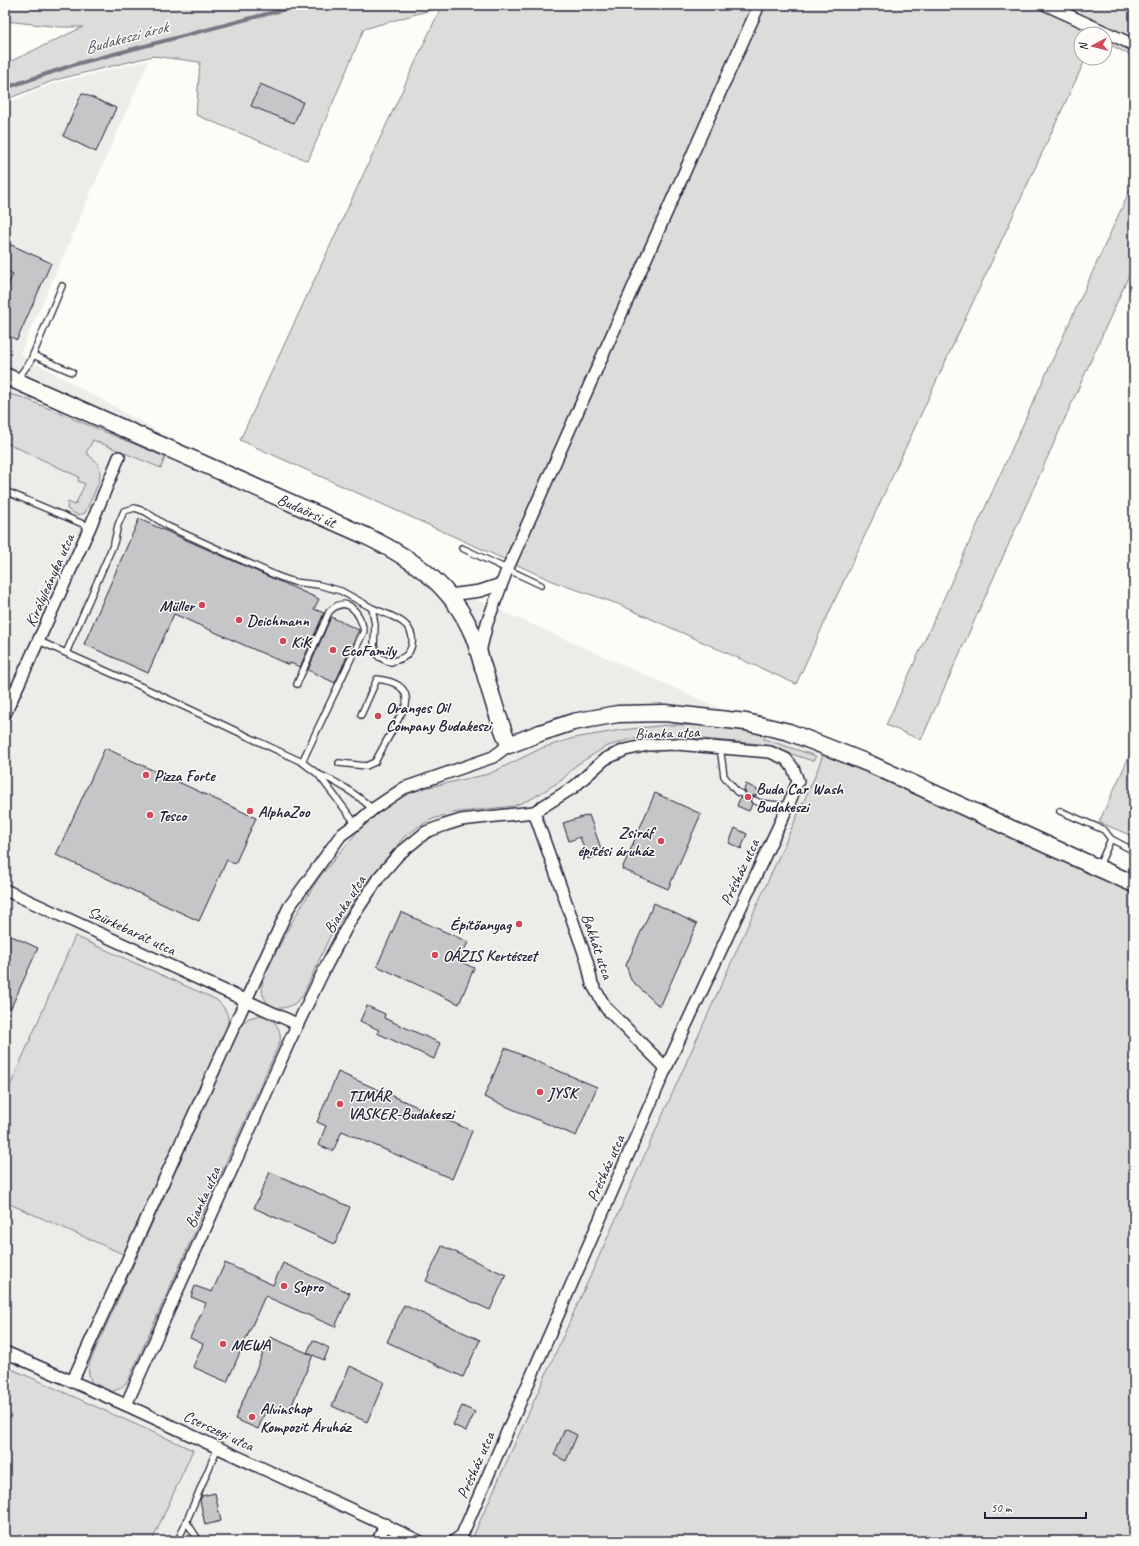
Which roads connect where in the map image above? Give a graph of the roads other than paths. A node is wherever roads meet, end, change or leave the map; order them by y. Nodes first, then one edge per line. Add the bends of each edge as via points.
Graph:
1 (760, 5) edge
2 (1046, 5) edge
3 (1134, 46) edge
4 (62, 286) dead end
5 (33, 355) junction
6 (72, 372) dead end
7 (10, 378) edge
8 (119, 457) dead end
9 (5, 491) edge
10 (90, 527) junction
11 (462, 548) dead end
12 (507, 570) junction
13 (502, 584) junction
14 (541, 585) dead end
15 (449, 595) junction
16 (372, 608) junction
17 (39, 642) junction
18 (66, 653) junction
19 (479, 655) junction
20 (297, 684) dead end
21 (5, 714) edge
22 (361, 715) dead end
23 (509, 745) junction
24 (720, 747) junction
25 (302, 762) junction
26 (339, 763) dead end
27 (318, 774) junction
28 (742, 794) dead end
29 (754, 800) dead end
30 (788, 806) junction
31 (373, 808) junction
32 (1060, 811) dead end
33 (534, 812) junction
34 (356, 824) junction
35 (1111, 839) junction
36 (1134, 851) edge
37 (1098, 868) junction
38 (1134, 884) edge
39 (5, 890) edge
40 (246, 1000) junction
41 (297, 1024) junction
42 (666, 1068) junction
43 (5, 1352) edge
44 (72, 1382) junction
45 (126, 1405) junction
46 (218, 1447) junction
47 (186, 1521) junction
48 (385, 1524) junction
49 (178, 1541) edge
50 (199, 1541) edge
51 (378, 1541) edge
52 (419, 1541) edge
53 (454, 1541) edge

1 - 12 street
2 - 3 street
4 - 5 lane
5 - 6 lane
5 - 7 lane via 30,362
7 - 15 main road, Budaörsi út via 378,542 413,562
8 - 10 street, Királyleányka utca
9 - 10 lane
10 - 17 street, Királyleányka utca
11 - 12 lane
12 - 13 street
12 - 14 lane
13 - 15 street via 480,591
13 - 19 street via 487,623
15 - 19 main road, Budaörsi út via 473,636
16 - 16 lane via 397,618 406,626 413,644 409,653 401,659 391,662 379,657 374,646 375,625
16 - 18 lane via 341,591 277,576 135,508 124,511 114,543
17 - 18 lane
17 - 21 street, Királyleányka utca
18 - 25 lane
19 - 23 main road, Budaörsi út
20 - 25 lane via 329,612 335,606 351,606 362,621 364,631
22 - 26 lane via 377,679 389,681 403,689 407,696 406,705 375,762 366,766
23 - 31 street via 493,757 404,788
23 - 37 main road via 573,722 618,714 664,713 746,722 789,732 870,764
24 - 28 lane via 724,776 737,792
24 - 30 street, Bianka utca via 770,752 786,759 798,781
24 - 33 street, Bianka utca via 676,744 648,745 625,750 605,759 574,787
25 - 27 lane
27 - 31 lane via 358,795
27 - 34 lane
29 - 30 lane
30 - 42 street, Présház utca
31 - 34 street
32 - 35 lane via 1104,830
33 - 41 street, Bianka utca via 450,823 426,832 399,854 379,877 351,919
33 - 42 street, Bakhát utca via 587,961 592,984 606,1008
34 - 40 street via 341,835 289,907
35 - 36 lane
35 - 37 lane
37 - 38 main road
39 - 40 street, Szürkebarát utca
40 - 41 street, Szürkebarát utca
40 - 44 street
41 - 45 street, Bianka utca
42 - 53 street, Présház utca via 462,1535
43 - 44 street, Cserszegi utca
44 - 45 street, Cserszegi utca
45 - 46 street, Cserszegi utca
46 - 47 lane
46 - 48 street, Cserszegi utca
47 - 49 lane
47 - 50 lane
48 - 51 street
48 - 52 street, Cserszegi utca

